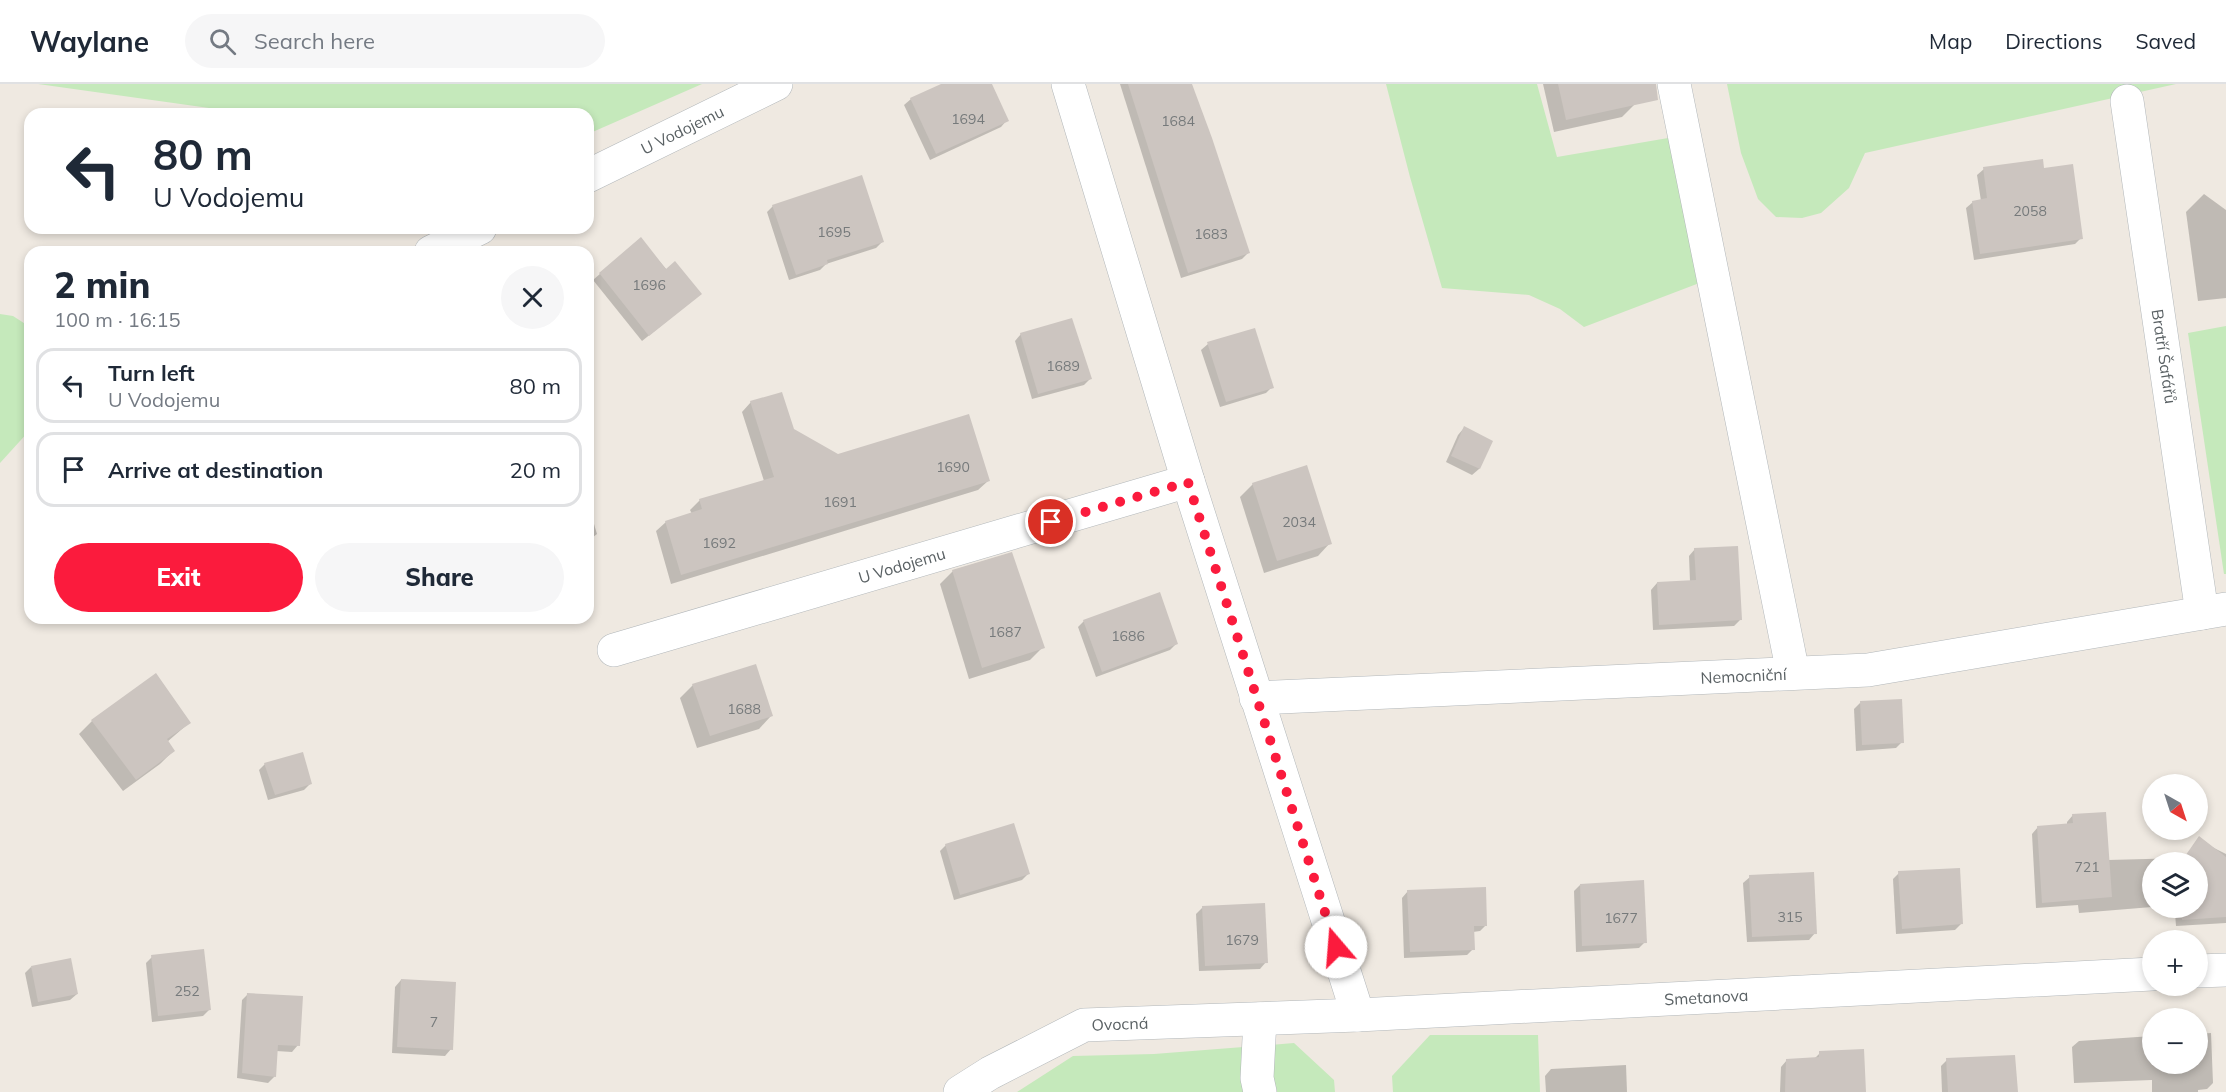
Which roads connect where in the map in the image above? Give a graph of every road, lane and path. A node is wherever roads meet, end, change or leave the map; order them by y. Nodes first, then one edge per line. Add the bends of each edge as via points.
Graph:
1 (776, 84) edge
2 (1068, 84) edge
3 (1674, 84) edge
4 (2127, 101) dead end
5 (594, 173) edge
6 (468, 234) edge
7 (443, 246) edge
8 (1188, 482) junction
9 (2214, 611) edge
10 (615, 650) dead end
11 (1793, 673) junction
12 (1256, 698) junction
13 (2226, 970) edge
14 (2208, 971) edge
15 (2142, 975) edge
16 (1358, 1015) junction
17 (1260, 1019) junction
18 (960, 1092) edge
19 (1260, 1092) edge

1 - 5 street, U Vodojemu
2 - 8 street
3 - 11 street
4 - 9 street, Bratří Šafářů
6 - 7 street
8 - 10 street, U Vodojemu
8 - 12 street
9 - 11 street, Nemocniční via 1868,670
11 - 12 street, Nemocniční
12 - 16 street
13 - 14 street
15 - 16 street, Smetanova
16 - 17 street, Smetanova
17 - 18 street, Ovocná via 1084,1025
17 - 19 street

